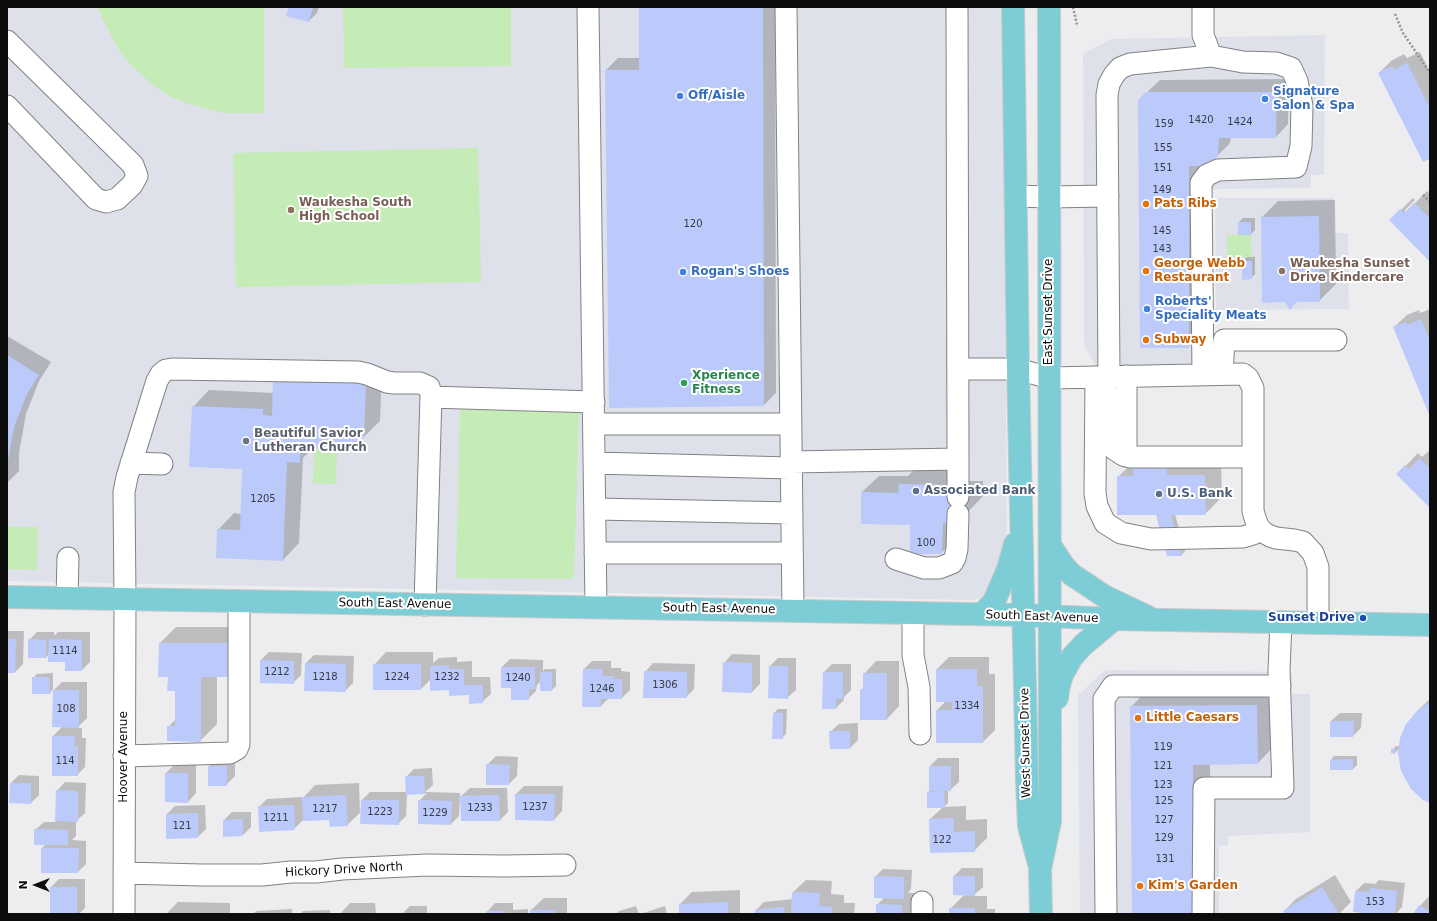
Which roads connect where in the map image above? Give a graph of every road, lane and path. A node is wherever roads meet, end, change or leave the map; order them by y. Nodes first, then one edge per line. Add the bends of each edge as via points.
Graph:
1 (588, 7) edge
2 (786, 7) edge
3 (957, 7) edge
4 (1013, 7) edge
5 (1049, 7) edge
6 (1073, 7) edge
7 (1203, 7) edge
8 (1395, 14) dead end
9 (1077, 25) dead end
10 (7, 41) edge
11 (1211, 56) junction
12 (1430, 73) edge
13 (7, 106) edge
14 (1423, 195) dead end
15 (1015, 196) junction
16 (1108, 196) junction
17 (1049, 197) junction
18 (1430, 202) edge
19 (1336, 340) dead end
20 (958, 369) junction
21 (1018, 369) junction
22 (1213, 374) junction
23 (1110, 377) junction
24 (1049, 378) junction
25 (431, 397) junction
26 (594, 402) junction
27 (594, 424) junction
28 (790, 424) junction
29 (1126, 456) junction
30 (1253, 457) junction
31 (958, 460) junction
32 (131, 463) junction
33 (594, 463) junction
34 (162, 464) dead end
35 (791, 465) junction
36 (595, 508) junction
37 (792, 512) junction
38 (1021, 524) junction
39 (1259, 528) junction
40 (1050, 545) junction
41 (596, 553) junction
42 (792, 553) junction
43 (68, 558) dead end
44 (896, 559) dead end
45 (7, 597) edge
46 (67, 598) junction
47 (125, 599) junction
48 (239, 601) junction
49 (425, 605) junction
50 (596, 607) junction
51 (793, 611) junction
52 (914, 613) junction
53 (982, 614) junction
54 (1023, 616) junction
55 (1050, 617) junction
56 (1114, 620) junction
57 (1153, 620) junction
58 (1281, 622) junction
59 (1318, 623) junction
60 (1430, 626) edge
61 (1280, 686) junction
62 (920, 734) dead end
63 (1050, 743) junction
64 (124, 756) junction
65 (565, 864) dead end
66 (1040, 868) junction
67 (124, 873) junction
68 (124, 914) edge
69 (1041, 914) edge
70 (1106, 914) edge
71 (1203, 914) edge

1 - 26 street
2 - 28 street
3 - 20 street
4 - 15 main road
5 - 17 main road, East Sunset Drive
6 - 9 path
7 - 11 street via 1203,35
8 - 12 path via 1403,33
10 - 13 street via 133,165 137,176 132,185 117,199 106,202 96,199
11 - 16 street via 1130,64 1120,68 1114,75 1107,95
11 - 22 street via 1291,68 1298,81 1302,106 1301,146 1296,167 1218,170 1207,175 1202,183
14 - 18 path
15 - 17 street
15 - 21 main road
16 - 17 street
16 - 23 street
17 - 24 main road, East Sunset Drive
19 - 22 street via 1224,340
20 - 21 street
20 - 31 street
21 - 24 street
21 - 38 main road
22 - 23 street
22 - 30 street via 1243,374 1253,388
23 - 24 street
23 - 29 street
23 - 29 street via 1102,385 1109,402 1112,444
23 - 39 street via 1095,493 1097,506 1105,523 1121,533 1151,539 1243,537 1253,534
24 - 40 main road, East Sunset Drive
25 - 26 street
25 - 32 street, Hoover Avenue via 429,387 425,384 394,383 358,372 166,370 157,381
25 - 49 street
26 - 27 street
27 - 28 street
27 - 33 street
28 - 35 street
29 - 30 street
30 - 39 street via 1253,511
31 - 35 street
31 - 44 street via 957,549 952,563 939,568 924,568
32 - 34 street
32 - 47 street, Hoover Avenue via 124,492
33 - 35 street
33 - 36 street
35 - 37 street
36 - 37 street
36 - 41 street
37 - 42 street
38 - 53 main road via 1008,569 993,603
38 - 54 main road
39 - 59 street via 1270,536 1303,542 1313,553 1318,567
40 - 55 main road, East Sunset Drive
40 - 57 main road via 1071,574 1104,596
41 - 42 street
41 - 50 street
42 - 51 street
43 - 46 street
45 - 46 main road, South East Avenue
46 - 47 main road, South East Avenue
47 - 48 main road, South East Avenue
47 - 64 street, Hoover Avenue
48 - 49 main road, South East Avenue
48 - 64 street via 237,749 230,753
49 - 50 main road, South East Avenue
50 - 51 main road, South East Avenue
51 - 52 main road, South East Avenue
52 - 53 main road, South East Avenue
52 - 62 street via 913,655 919,687
53 - 54 main road, South East Avenue
54 - 55 main road, South East Avenue
54 - 66 main road, West Sunset Drive via 1029,826
55 - 56 main road, South East Avenue
55 - 63 main road, West Sunset Drive
56 - 57 main road, South East Avenue
56 - 63 main road via 1083,645 1068,664 1059,685
57 - 58 main road, South East Avenue
58 - 59 main road, South East Avenue
58 - 61 street
59 - 60 main road, South East Avenue
61 - 70 street via 1113,686 1104,699
61 - 71 street via 1283,788 1204,788
63 - 66 main road, West Sunset Drive via 1050,821
64 - 67 street, Hoover Avenue
65 - 67 street, Hickory Drive North via 428,865 262,874
66 - 69 main road, West Sunset Drive
67 - 68 street, Hoover Avenue

